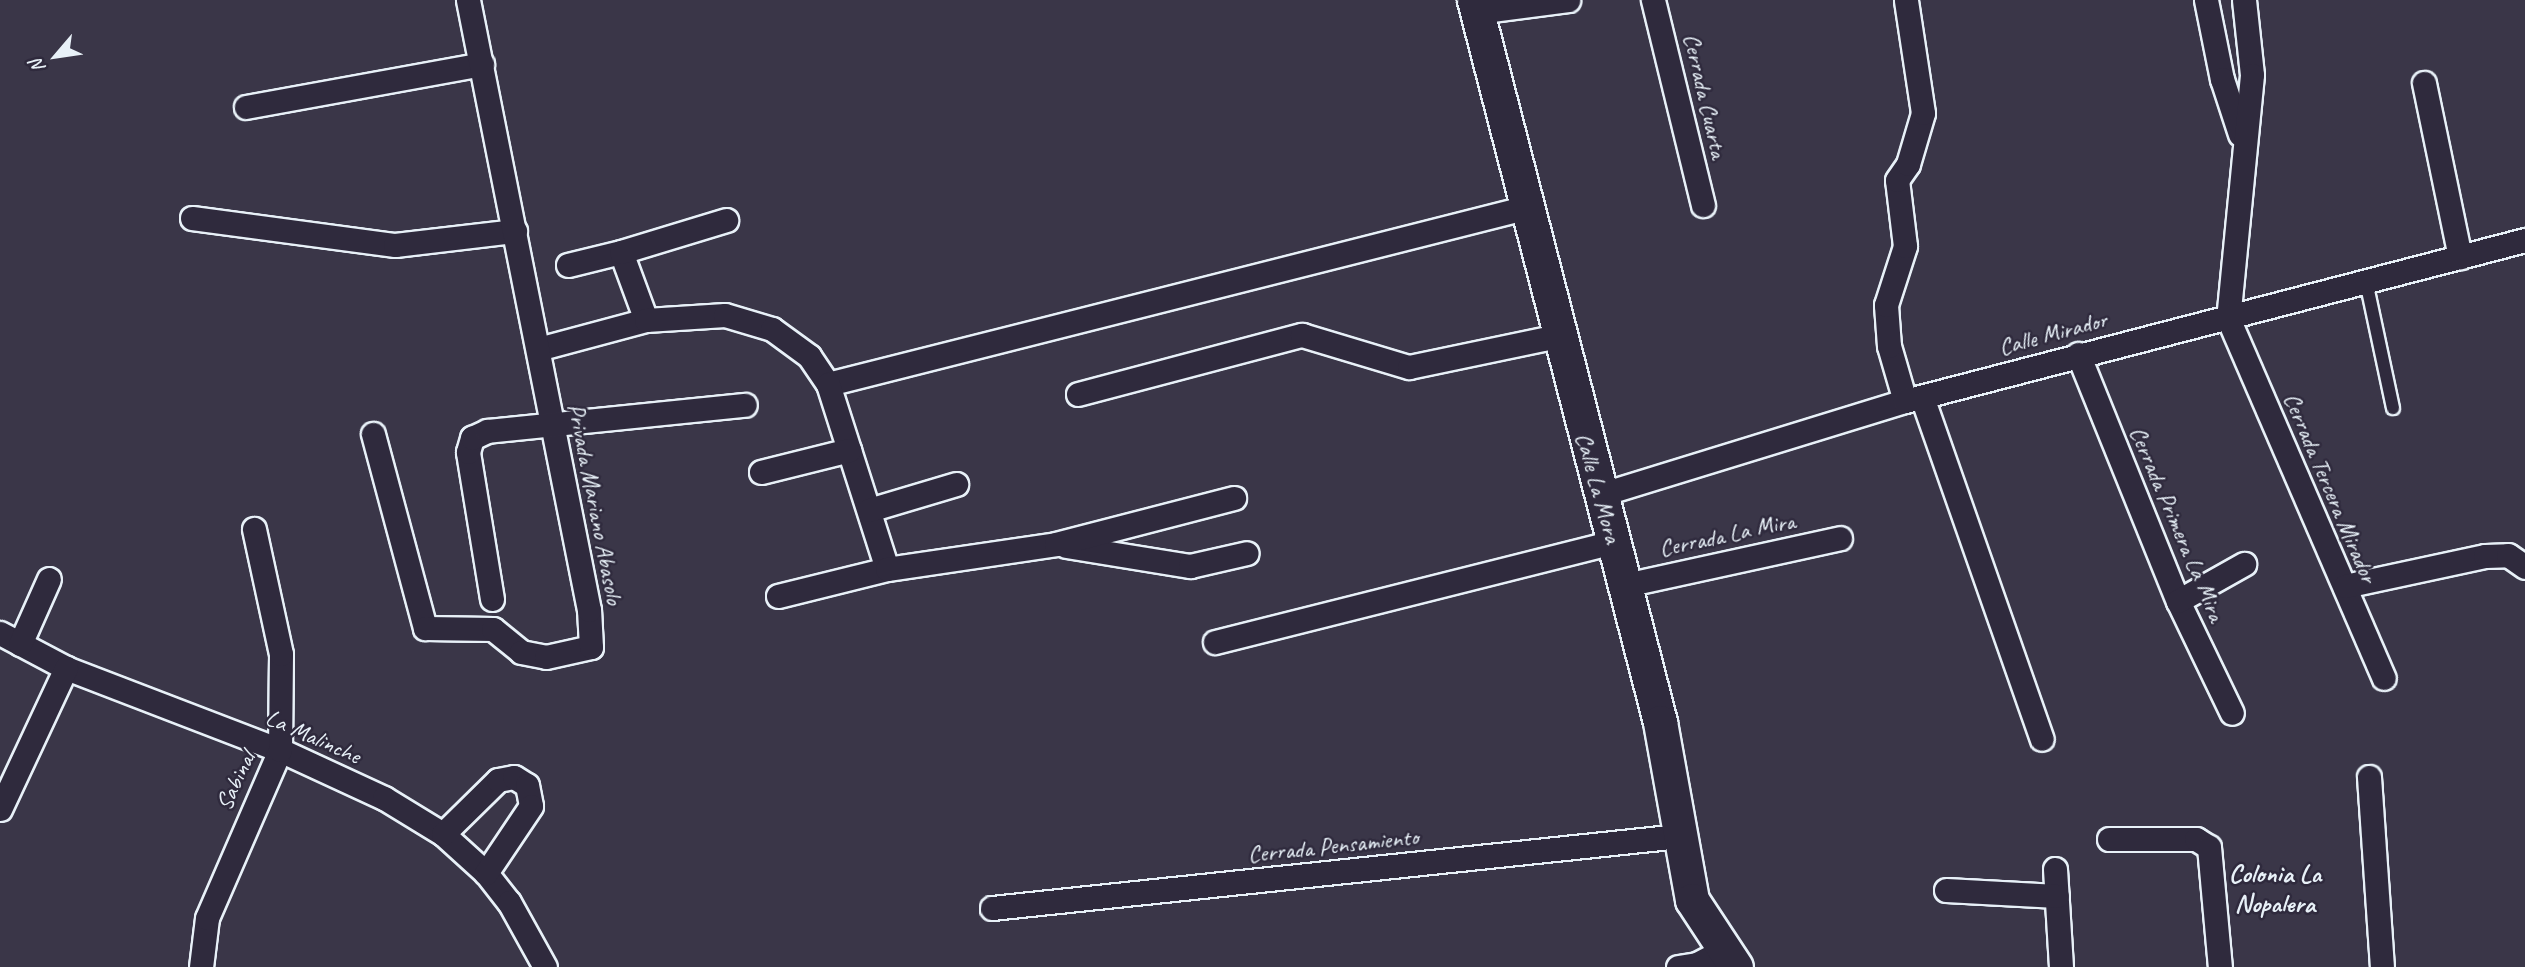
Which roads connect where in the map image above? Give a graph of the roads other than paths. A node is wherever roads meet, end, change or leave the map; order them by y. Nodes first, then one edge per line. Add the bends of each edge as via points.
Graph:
1 (468, 0) edge
2 (1568, 0) edge
3 (1653, 0) edge
4 (1906, 0) edge
5 (2206, 0) edge
6 (2244, 0) edge
7 (1475, 6) edge
8 (482, 64) junction
9 (2424, 83) dead end
10 (246, 107) dead end
11 (2242, 141) junction
12 (1703, 205) dead end
13 (1528, 207) junction
14 (192, 218) dead end
15 (726, 220) dead end
16 (515, 231) junction
17 (2525, 240) edge
18 (621, 252) junction
19 (2460, 257) junction
20 (568, 265) dead end
21 (2366, 281) junction
22 (2228, 318) junction
23 (646, 320) junction
24 (1557, 337) junction
25 (538, 349) junction
26 (2078, 354) junction
27 (828, 384) junction
28 (1078, 394) dead end
29 (1913, 399) junction
30 (745, 405) dead end
31 (2393, 408) dead end
32 (553, 423) junction
33 (373, 434) dead end
34 (849, 450) junction
35 (761, 472) dead end
36 (956, 484) dead end
37 (1599, 495) junction
38 (1234, 498) dead end
39 (869, 510) junction
40 (254, 530) dead end
41 (1840, 538) dead end
42 (1614, 542) junction
43 (1056, 544) junction
44 (1247, 553) dead end
45 (2244, 564) dead end
46 (2525, 567) edge
47 (887, 569) junction
48 (49, 579) dead end
49 (1625, 584) junction
50 (2344, 586) junction
51 (778, 596) dead end
52 (492, 599) dead end
53 (2178, 601) junction
54 (0, 633) edge
55 (1215, 642) dead end
56 (20, 644) junction
57 (66, 668) junction
58 (2384, 678) dead end
59 (2232, 713) dead end
60 (2042, 739) dead end
61 (281, 750) junction
62 (2369, 777) dead end
63 (0, 809) edge
64 (443, 834) junction
65 (1679, 836) junction
66 (2109, 839) dead end
67 (2055, 869) dead end
68 (486, 873) junction
69 (1946, 890) dead end
70 (2057, 896) junction
71 (992, 908) dead end
72 (1731, 958) edge
73 (201, 967) edge
74 (545, 967) edge
75 (1678, 967) edge
76 (2062, 967) edge
77 (2220, 967) edge
78 (2382, 967) edge

1 - 8 street, Privada Mariano Abasolo
2 - 7 street
3 - 12 street, Cerrada Cuarta
4 - 29 street via 1923,113 1908,164 1897,180 1905,246 1886,305 1889,346
5 - 11 street via 2222,79
6 - 11 street via 2252,75
7 - 13 street, Calle La Mora
8 - 10 street
8 - 16 street, Privada Mariano Abasolo
9 - 19 street
11 - 22 street
13 - 24 street, Calle La Mora
13 - 27 street
14 - 16 street via 396,245
15 - 18 street
16 - 25 street, Privada Mariano Abasolo
17 - 19 street, Calle Mirador
18 - 20 street
18 - 23 street
19 - 21 street, Calle Mirador
21 - 22 street, Calle Mirador
21 - 31 lane
22 - 26 street, Calle Mirador
22 - 50 street, Cerrada Tercera Mirador
23 - 25 street
23 - 27 street via 726,315 772,329 808,356
24 - 28 street via 1409,367 1302,335
24 - 37 street, Calle La Mora
25 - 32 street, Privada Mariano Abasolo
26 - 29 street, Calle Mirador
26 - 53 street, Cerrada Primera La Mira
27 - 34 street
29 - 37 street, Calle Mirador
29 - 60 street
30 - 32 street
32 - 33 street, Privada Mariano Abasolo via 594,640 591,647 546,657 521,652 492,629 425,628
32 - 52 street via 486,431 472,438 468,452
34 - 35 street
34 - 39 street
36 - 39 street
37 - 42 street, Calle La Mora
38 - 43 street
39 - 47 street
40 - 61 street, Sabinal via 281,654
41 - 49 street, Cerrada La Mira
42 - 49 street, Calle La Mora
42 - 55 street
43 - 44 street via 1190,566
43 - 47 street
45 - 53 street
46 - 50 street via 2508,555 2485,556
47 - 51 street
48 - 56 street
49 - 65 street, Calle La Mora via 1660,722
50 - 58 street, Cerrada Tercera Mirador
53 - 59 street, Cerrada Primera La Mira
54 - 56 street, La Malinche
56 - 57 street, La Malinche
57 - 61 street, La Malinche
57 - 63 street
61 - 64 street, La Malinche via 384,797
61 - 73 street, Sabinal via 207,918
62 - 78 street
64 - 68 street, La Malinche
64 - 68 street via 498,780 513,777 527,785 530,806
65 - 71 street, Cerrada Pensamiento
65 - 72 street, Calle La Mora via 1692,900
66 - 77 street via 2196,839 2209,847
67 - 70 street
68 - 74 street, La Malinche via 509,902
69 - 70 street
70 - 76 street
72 - 75 street

